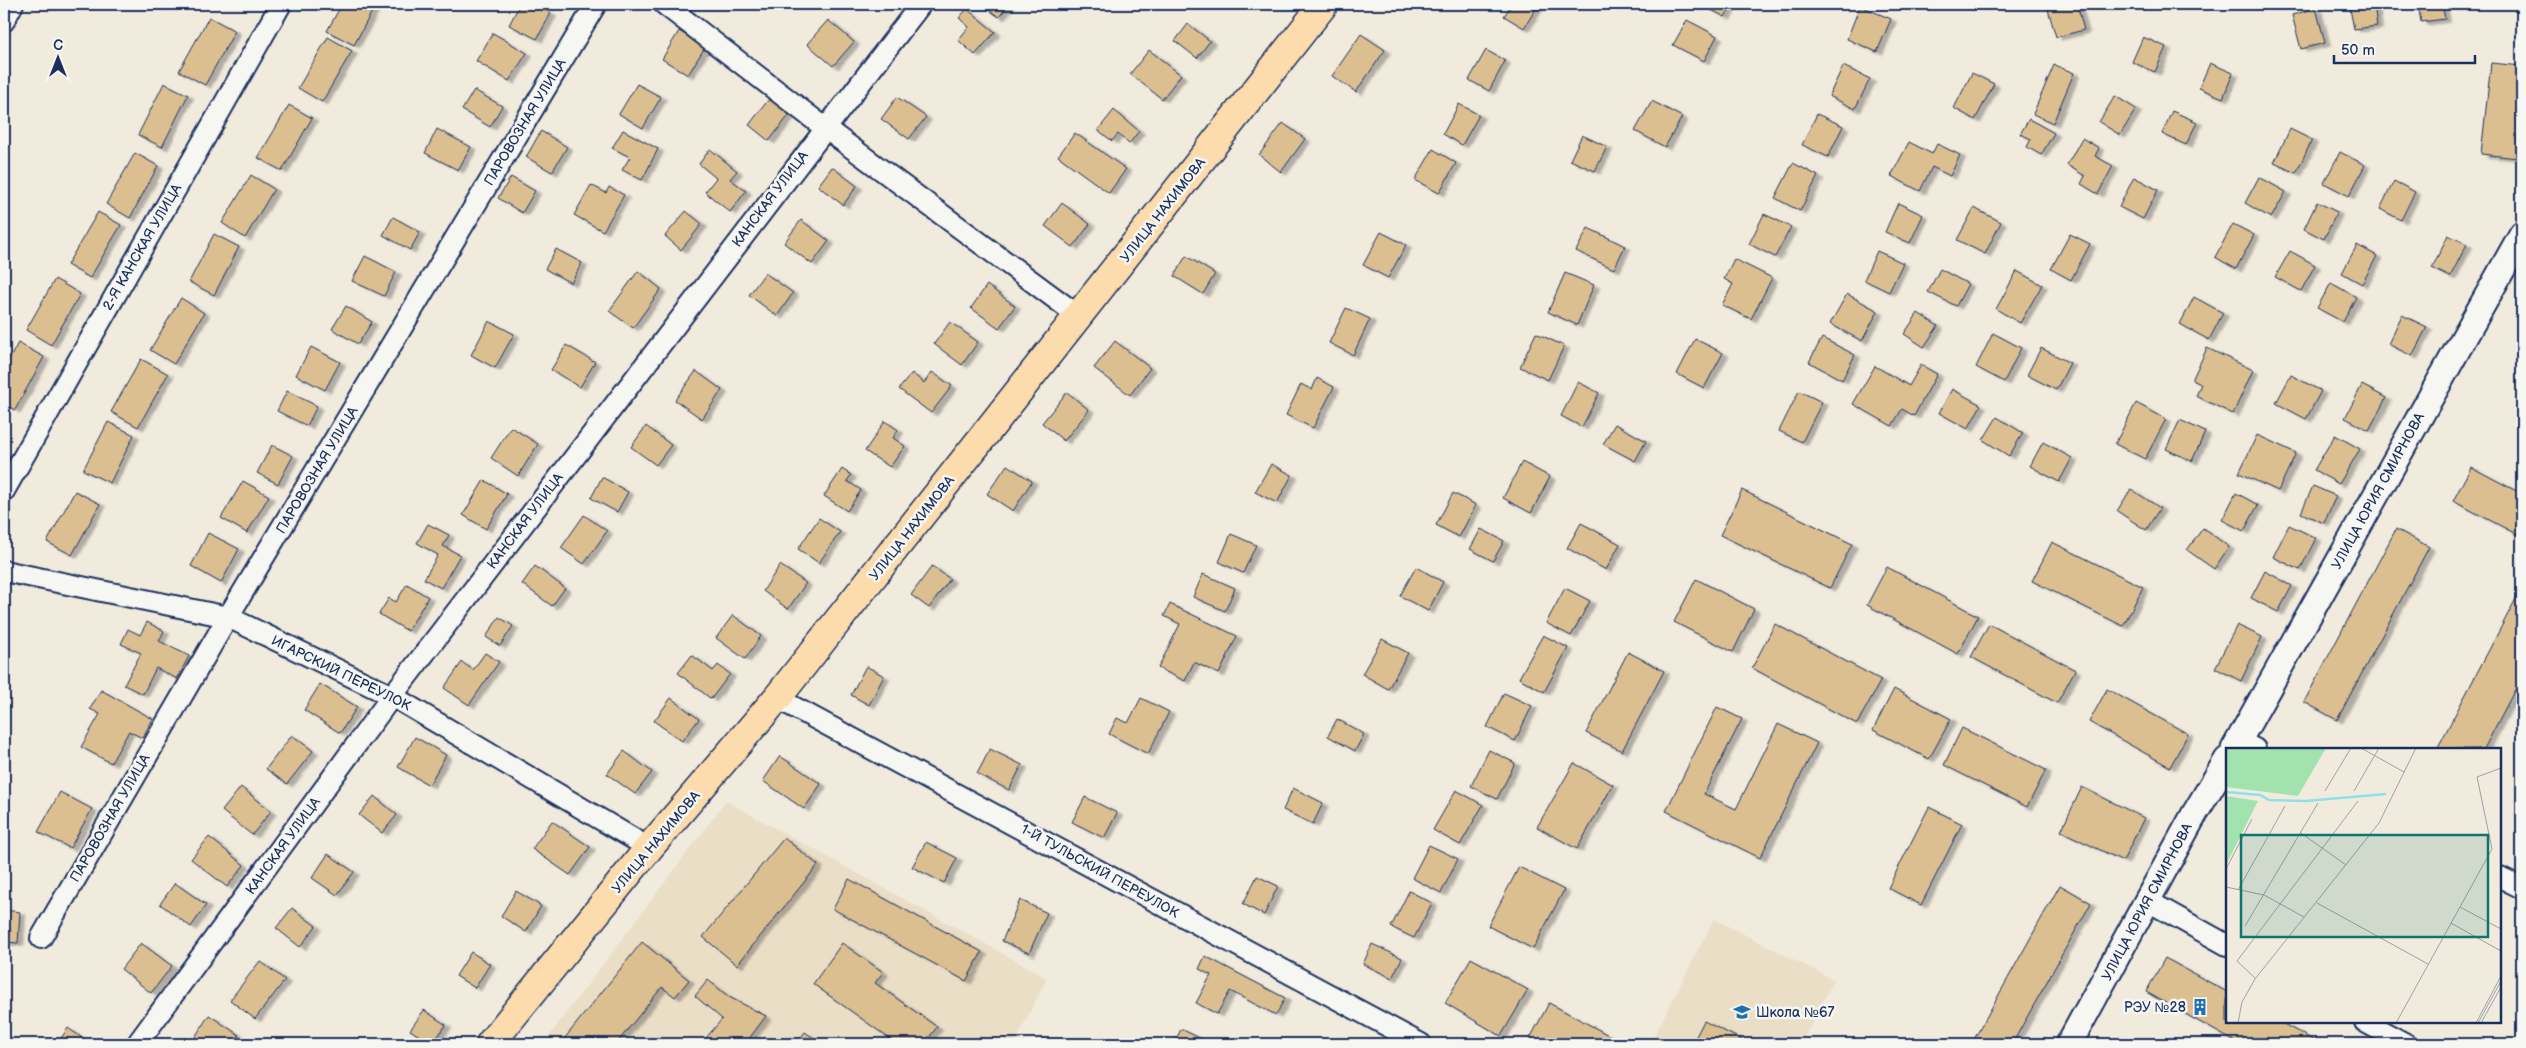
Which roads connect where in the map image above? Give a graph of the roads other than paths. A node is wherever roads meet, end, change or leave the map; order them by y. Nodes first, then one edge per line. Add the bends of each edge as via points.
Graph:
1 (13, 4) edge
2 (281, 4) edge
3 (596, 4) edge
4 (664, 4) edge
5 (921, 4) edge
6 (1324, 4) edge
7 (4, 21) edge
8 (825, 128) junction
9 (2522, 234) edge
10 (1080, 317) junction
11 (4, 491) edge
12 (4, 571) edge
13 (228, 617) junction
14 (392, 696) junction
15 (777, 698) junction
16 (2240, 748) edge
17 (2226, 769) edge
18 (649, 848) junction
19 (2501, 878) edge
20 (2522, 888) edge
21 (2148, 901) junction
22 (41, 938) dead end
23 (2226, 944) edge
24 (2367, 1023) edge
25 (137, 1044) edge
26 (490, 1044) edge
27 (1421, 1044) edge
28 (2069, 1044) edge
29 (2406, 1044) edge

1 - 7 street
2 - 11 street, 2-Я КАНСКАЯ УЛИЦА
3 - 13 street, ПАРОВОЗНАЯ УЛИЦА
4 - 8 street
5 - 8 street, КАНСКАЯ УЛИЦА
6 - 10 main road, УЛИЦА НАХИМОВА
8 - 10 street
8 - 14 street, КАНСКАЯ УЛИЦА
9 - 16 street, УЛИЦА ЮРИЯ СМИРНОВА
10 - 15 main road, УЛИЦА НАХИМОВА
12 - 13 street, ИГАРСКИЙ ПЕРЕУЛОК
13 - 14 street, ИГАРСКИЙ ПЕРЕУЛОК
13 - 22 street, ПАРОВОЗНАЯ УЛИЦА
14 - 18 street, ИГАРСКИЙ ПЕРЕУЛОК
14 - 25 street, КАНСКАЯ УЛИЦА
15 - 18 main road, УЛИЦА НАХИМОВА
15 - 27 street, 1-Й ТУЛЬСКИЙ ПЕРЕУЛОК
17 - 21 street, УЛИЦА ЮРИЯ СМИРНОВА via 2195,813
18 - 26 main road, УЛИЦА НАХИМОВА
19 - 20 street
21 - 23 street
21 - 28 street, УЛИЦА ЮРИЯ СМИРНОВА
24 - 29 street

